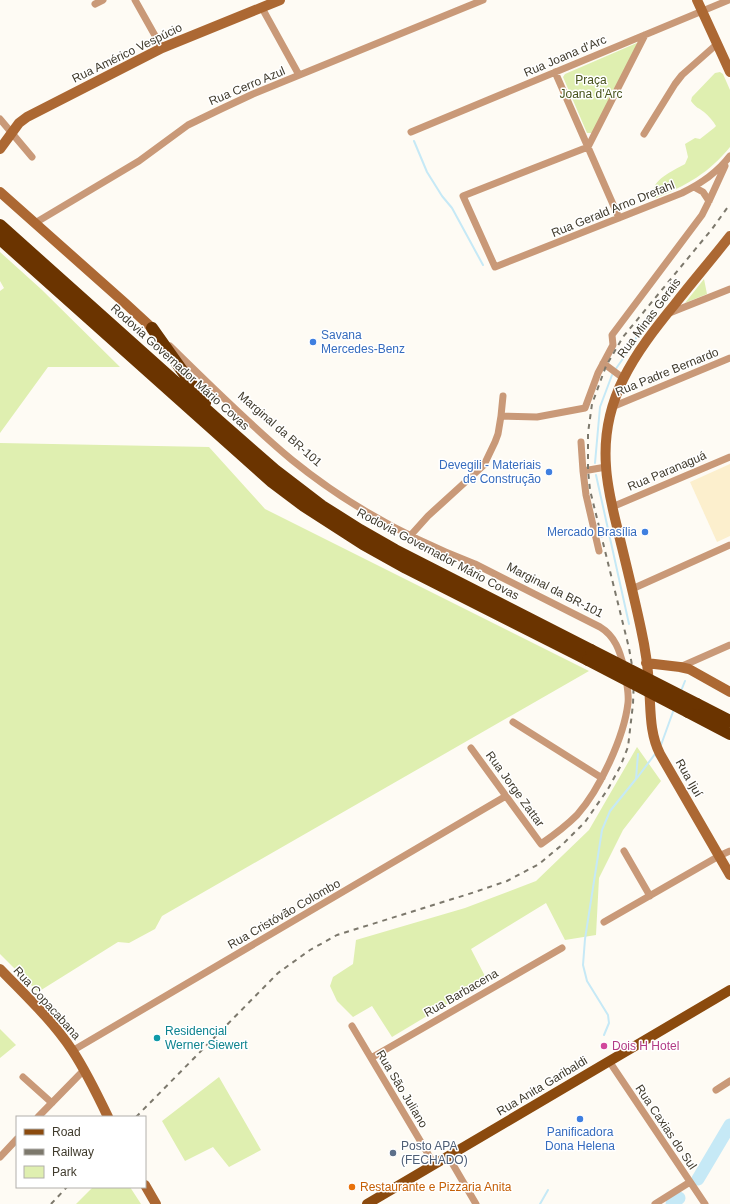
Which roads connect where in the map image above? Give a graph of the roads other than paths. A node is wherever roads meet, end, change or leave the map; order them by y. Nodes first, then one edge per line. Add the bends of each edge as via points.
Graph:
1 (103, 0) edge
2 (135, 0) edge
3 (280, 0) edge
4 (483, 0) edge
5 (697, 0) edge
6 (729, 0) edge
7 (95, 4) dead end
8 (262, 8) junction
9 (702, 11) junction
10 (645, 35) junction
11 (717, 44) junction
12 (162, 48) junction
13 (555, 72) junction
14 (730, 72) edge
15 (299, 75) junction
16 (0, 119) edge
17 (411, 132) dead end
18 (11, 133) junction
19 (644, 134) dead end
20 (588, 147) junction
21 (0, 149) edge
22 (32, 157) dead end
23 (728, 158) edge
24 (694, 187) junction
25 (0, 192) edge
26 (709, 201) junction
27 (619, 218) junction
28 (36, 223) junction
29 (0, 225) edge
30 (730, 236) edge
31 (0, 239) edge
32 (730, 289) edge
33 (666, 315) junction
34 (152, 328) junction
35 (730, 358) edge
36 (603, 363) junction
37 (623, 378) junction
38 (503, 396) dead end
39 (612, 407) junction
40 (501, 416) junction
41 (219, 421) junction
42 (581, 442) dead end
43 (730, 456) edge
44 (606, 467) junction
45 (582, 471) junction
46 (612, 507) junction
47 (410, 536) junction
48 (730, 545) edge
49 (599, 551) dead end
50 (632, 589) junction
51 (730, 645) edge
52 (589, 655) junction
53 (646, 663) junction
54 (680, 667) junction
55 (649, 685) joint
56 (730, 692) edge
57 (692, 708) junction
58 (513, 722) dead end
59 (730, 722) edge
60 (730, 734) edge
61 (471, 748) dead end
62 (602, 778) junction
63 (506, 796) junction
64 (541, 844) joint
65 (624, 851) dead end
66 (730, 851) edge
67 (719, 856) junction
68 (730, 876) edge
69 (650, 896) junction
70 (604, 922) dead end
71 (562, 948) dead end
72 (0, 969) edge
73 (730, 990) edge
74 (352, 1026) dead end
75 (72, 1051) junction
76 (371, 1058) junction
77 (609, 1061) junction
78 (84, 1070) junction
79 (23, 1077) dead end
80 (730, 1081) edge
81 (716, 1090) dead end
82 (52, 1103) junction
83 (39, 1116) edge
84 (107, 1116) edge
85 (16, 1140) edge
86 (448, 1156) junction
87 (0, 1157) edge
88 (434, 1164) junction
89 (690, 1182) junction
90 (146, 1187) edge
91 (156, 1204) edge
92 (367, 1204) edge
93 (476, 1204) edge
94 (655, 1204) edge
95 (705, 1204) edge

1 - 7 street
2 - 12 street
3 - 8 main road, Rua Américo Vespúcio
4 - 15 street, Rua Cerro Azul
5 - 9 main road
6 - 9 street, Rua Joana d'Arc
8 - 12 main road, Rua Américo Vespúcio
8 - 15 street
9 - 10 street, Rua Joana d'Arc
9 - 11 main road
10 - 13 street, Rua Joana d'Arc
10 - 20 street
11 - 14 main road
11 - 19 street via 674,84
12 - 18 main road, Rua Américo Vespúcio via 27,117
13 - 17 street, Rua Joana d'Arc
13 - 20 street
15 - 28 street, Rua Cerro Azul via 233,103 177,132 150,154
16 - 18 street
18 - 21 main road, Rua Américo Vespúcio
18 - 22 street
20 - 27 street
20 - 27 street, Rua Gerald Arno Drefahl via 463,196 495,267
23 - 24 street, Rua Gerald Arno Drefahl via 713,174
23 - 26 street
24 - 26 street via 703,192
24 - 27 street, Rua Gerald Arno Drefahl
25 - 28 main road, Marginal da BR-101
26 - 36 street via 702,215 612,335 613,345
28 - 34 main road, Marginal da BR-101
29 - 41 highway, Rodovia Governador Mário Covas
30 - 33 main road, Rua Minas Gerais
31 - 52 highway, Rodovia Governador Mário Covas via 272,482 304,506 379,553
32 - 33 street
33 - 37 main road, Rua Minas Gerais via 643,344
34 - 41 highway
34 - 47 street, Marginal da BR-101 via 293,460 347,499
35 - 39 street, Rua Padre Bernardo
36 - 37 street
36 - 40 street via 585,408 537,417
37 - 39 main road, Rua Minas Gerais
38 - 40 street
39 - 44 main road, Rua Minas Gerais via 606,436
40 - 47 street via 495,442 484,465
41 - 52 highway, Rodovia Governador Mário Covas via 289,481 360,530
42 - 45 street
43 - 46 street, Rua Paranaguá
44 - 45 street
44 - 46 main road, Rua Minas Gerais
45 - 49 street
46 - 50 main road, Rua Minas Gerais
47 - 62 street, Marginal da BR-101 via 475,564 600,626 612,636 620,653 628,701 621,732
48 - 50 street
50 - 53 main road, Rua Minas Gerais
51 - 54 street
52 - 57 highway, Rodovia Governador Mário Covas, bridge
53 - 54 main road
53 - 55 main road, Rua Minas Gerais
54 - 56 main road via 696,672
55 - 67 main road, Rua Ijuí via 652,729 656,746
57 - 59 highway, Rodovia Governador Mário Covas
57 - 60 highway, Rodovia Governador Mário Covas
58 - 62 street
61 - 63 street, Rua Jorge Zattar
62 - 64 street, Marginal da BR-101 via 577,814 554,836
63 - 64 street, Rua Jorge Zattar
63 - 75 street, Rua Cristóvão Colombo
65 - 69 street
66 - 67 street
67 - 68 main road, Rua Ijuí
67 - 69 street
69 - 70 street
71 - 76 street, Rua Barbacena
72 - 75 main road, Rua Copacabana via 63,1037
73 - 77 main road, Rua Anita Garibaldi
74 - 76 street, Rua São Juliano
75 - 78 main road, Rua Copacabana
76 - 88 street, Rua São Juliano
77 - 86 main road, Rua Anita Garibaldi
77 - 89 street, Rua Caxias do Sul
78 - 82 street
78 - 84 main road, Rua Copacabana
79 - 82 street
80 - 81 street
82 - 83 street
85 - 87 street
86 - 88 main road, Rua Anita Garibaldi
86 - 93 street
88 - 92 main road, Rua Anita Garibaldi
89 - 94 street
89 - 95 street, Rua Caxias do Sul
90 - 91 main road

